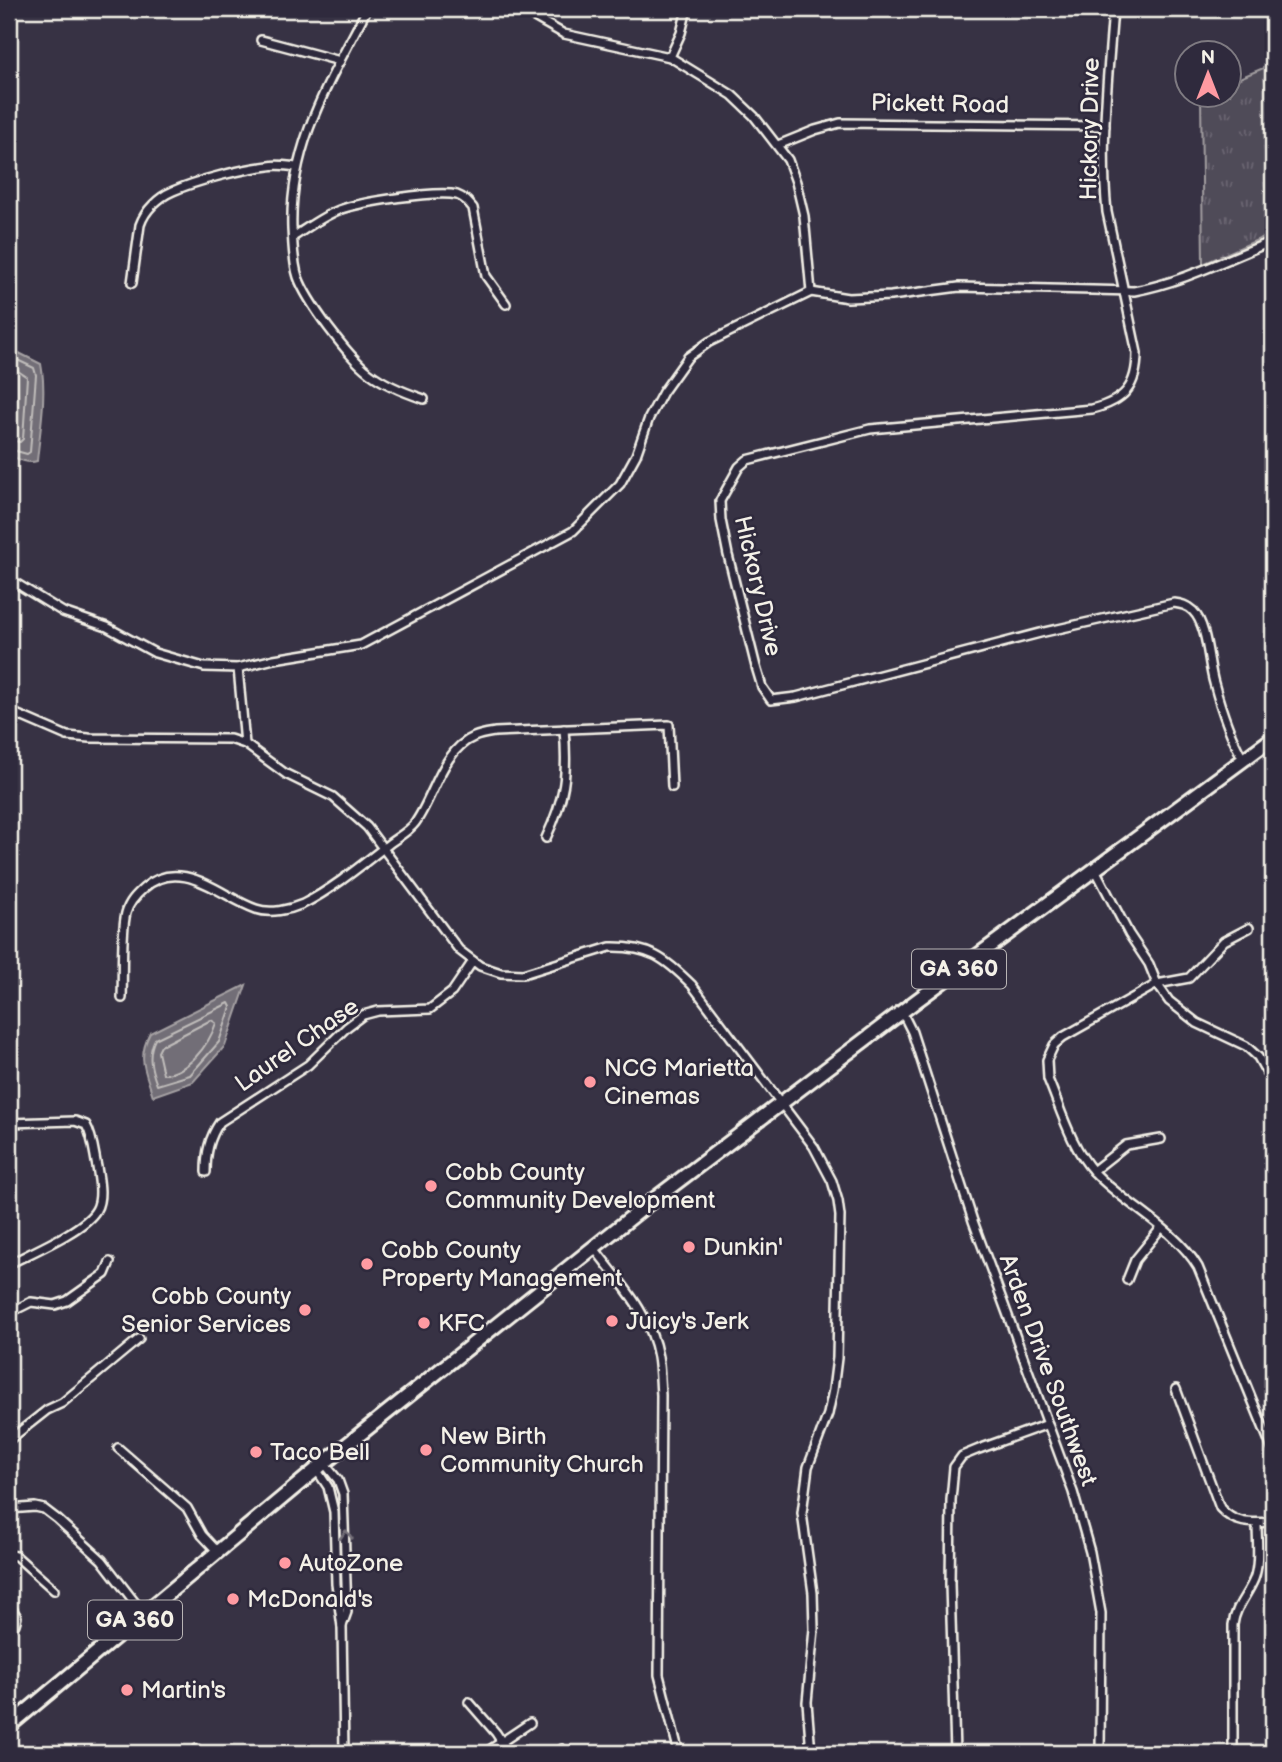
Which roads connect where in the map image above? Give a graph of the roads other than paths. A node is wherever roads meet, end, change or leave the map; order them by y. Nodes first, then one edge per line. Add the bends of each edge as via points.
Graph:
1 (367, 9) edge
2 (520, 9) edge
3 (687, 9) edge
4 (1113, 9) edge
5 (261, 40) dead end
6 (670, 57) junction
7 (340, 61) junction
8 (1105, 126) junction
9 (778, 145) junction
10 (296, 167) junction
11 (293, 237) junction
12 (1273, 241) edge
13 (132, 283) dead end
14 (811, 292) junction
15 (1124, 292) junction
16 (506, 304) dead end
17 (424, 399) dead end
18 (9, 579) edge
19 (238, 668) junction
20 (9, 712) edge
21 (564, 729) junction
22 (1273, 738) edge
23 (245, 744) junction
24 (1243, 759) junction
25 (672, 787) dead end
26 (546, 838) dead end
27 (383, 848) junction
28 (1095, 868) junction
29 (1249, 928) dead end
30 (474, 961) junction
31 (1157, 984) junction
32 (122, 998) dead end
33 (902, 1012) junction
34 (1273, 1084) edge
35 (781, 1104) junction
36 (9, 1123) edge
37 (1161, 1139) dead end
38 (1093, 1171) junction
39 (206, 1172) dead end
40 (1161, 1228) junction
41 (594, 1248) junction
42 (110, 1262) dead end
43 (9, 1264) edge
44 (1127, 1280) dead end
45 (9, 1313) edge
46 (139, 1339) dead end
47 (1176, 1390) dead end
48 (1048, 1424) junction
49 (9, 1440) edge
50 (118, 1448) dead end
51 (1273, 1451) edge
52 (320, 1466) junction
53 (9, 1509) edge
54 (1273, 1522) edge
55 (1257, 1523) junction
56 (218, 1552) junction
57 (9, 1555) edge
58 (54, 1590) dead end
59 (9, 1604) edge
60 (143, 1613) junction
61 (342, 1627) junction
62 (9, 1629) edge
63 (468, 1702) dead end
64 (11, 1719) edge
65 (530, 1723) dead end
66 (502, 1742) junction
67 (344, 1753) edge
68 (485, 1753) edge
69 (509, 1753) edge
70 (679, 1753) edge
71 (811, 1753) edge
72 (955, 1753) edge
73 (1100, 1753) edge
74 (1233, 1753) edge

1 - 7 street
2 - 6 street via 564,34
3 - 6 street
4 - 8 street, Hickory Drive
5 - 7 street
6 - 9 street via 732,95
7 - 10 street
8 - 9 street, Pickett Road via 840,123
8 - 15 street, Hickory Drive via 1105,190
9 - 14 street via 788,160 804,216
10 - 11 street
10 - 13 street via 271,165 172,191 159,199 140,225
11 - 16 street via 336,211 365,202 460,196 473,208 486,276
11 - 17 street via 305,292 348,354 376,380
12 - 15 street via 1156,287
14 - 15 street via 848,298 959,286
14 - 19 street via 688,357 649,418 620,484 573,531 361,645
15 - 24 street, Hickory Drive via 1137,365 1124,396 1116,401 1092,409 870,429 747,460 739,467 720,502 721,520 756,667 766,696 778,700 1041,634 1184,604 1195,612 1204,634 1213,682
18 - 19 street via 63,612 107,627 155,653 204,667
19 - 23 street
20 - 23 street via 67,736
21 - 25 street via 669,725
21 - 26 street via 565,784 560,809
21 - 27 street via 474,737 449,762 414,824
22 - 24 main road, GA 360
23 - 27 street via 286,774 333,797
24 - 28 main road, GA 360
27 - 30 street via 459,950
27 - 32 street via 324,891 287,909 256,909 194,878 175,874 147,885 131,900 125,915
28 - 31 street
28 - 33 main road, GA 360
29 - 31 street via 1224,941 1189,978
30 - 35 street via 501,973 523,974 610,947 647,950 667,961 692,985
30 - 39 street, Laurel Chase via 452,992 430,1009 363,1015 308,1065 220,1122 211,1136
31 - 34 street via 1187,1016 1254,1052
31 - 38 street via 1063,1037 1047,1060 1048,1079 1078,1149
33 - 35 main road, GA 360
33 - 48 street, Arden Drive Southwest
35 - 41 main road, GA 360
35 - 71 street via 821,1158 841,1216 833,1390 808,1467 802,1513 813,1593 807,1702
36 - 43 street via 75,1121 86,1125 100,1192 96,1210 88,1219
37 - 38 street via 1126,1145
38 - 40 street
40 - 44 street via 1135,1260
40 - 51 street via 1198,1267
41 - 52 main road, GA 360
41 - 70 street via 647,1322 657,1354 661,1395 659,1675
42 - 45 street via 105,1274 67,1301 55,1305 31,1302
46 - 49 street via 62,1404
47 - 55 street via 1220,1508 1228,1517
48 - 72 street via 979,1449 954,1467 950,1584
48 - 73 street, Arden Drive Southwest via 1073,1492 1098,1594
50 - 56 street via 187,1508
52 - 56 main road, GA 360
52 - 61 street via 334,1512
61 -> 52 street via 347,1612 345,1508 341,1487
53 - 60 street via 35,1507 57,1519 102,1560
54 - 55 street
55 - 74 street via 1256,1571 1233,1625
56 - 60 main road, GA 360
57 - 58 street via 16,1556
59 - 62 street via 17,1617
60 - 64 main road, GA 360
61 - 67 street
63 - 66 street
65 - 66 street
66 - 68 street
66 - 69 street

